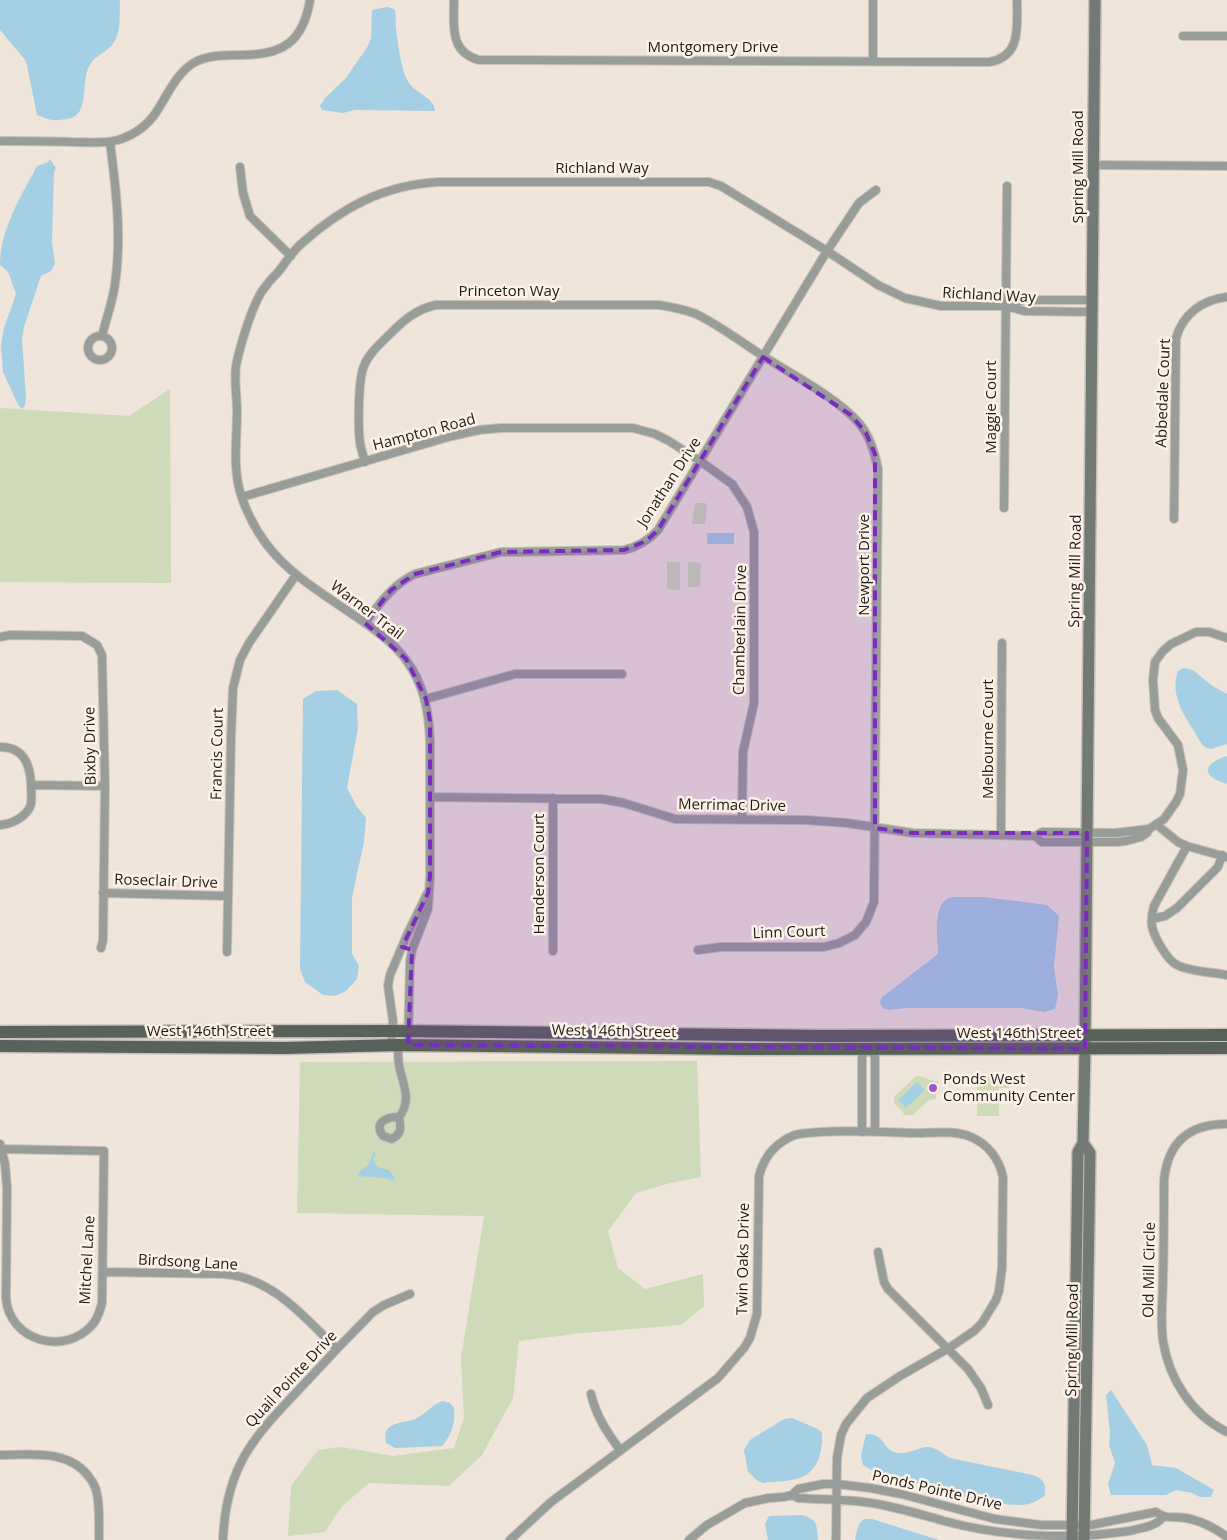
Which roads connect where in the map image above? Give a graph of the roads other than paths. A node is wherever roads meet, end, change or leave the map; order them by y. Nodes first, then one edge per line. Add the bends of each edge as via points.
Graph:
1 (310, 0) edge
2 (454, 0) edge
3 (873, 0) edge
4 (1017, 0) edge
5 (1095, 0) edge
6 (1183, 36) dead end
7 (1227, 36) edge
8 (873, 61) junction
9 (0, 140) edge
10 (110, 142) junction
11 (1093, 165) junction
12 (1227, 166) edge
13 (240, 167) dead end
14 (1007, 186) dead end
15 (876, 190) dead end
16 (827, 251) junction
17 (290, 256) junction
18 (1227, 298) edge
19 (1093, 300) junction
20 (1006, 306) junction
21 (1092, 312) junction
22 (102, 336) dead end
23 (763, 356) junction
24 (237, 433) joint
25 (700, 461) junction
26 (365, 462) junction
27 (242, 497) junction
28 (1004, 508) dead end
29 (1174, 519) dead end
30 (296, 575) junction
31 (365, 623) junction
32 (0, 638) edge
33 (1227, 638) edge
34 (1002, 643) dead end
35 (622, 674) dead end
36 (426, 699) junction
37 (0, 747) edge
38 (30, 785) junction
39 (105, 786) junction
40 (430, 798) junction
41 (553, 798) junction
42 (742, 820) junction
43 (1157, 824) junction
44 (0, 826) edge
45 (875, 828) junction
46 (1001, 835) junction
47 (1087, 838) junction
48 (1187, 846) junction
49 (1224, 856) edge
50 (104, 893) junction
51 (428, 893) junction
52 (228, 896) junction
53 (1152, 919) junction
54 (402, 947) junction
55 (101, 948) dead end
56 (412, 950) junction
57 (698, 950) dead end
58 (553, 951) dead end
59 (227, 952) dead end
60 (1227, 975) edge
61 (393, 1031) junction
62 (409, 1031) junction
63 (0, 1032) edge
64 (683, 1033) junction
65 (867, 1035) junction
66 (1085, 1035) junction
67 (1227, 1035) edge
68 (399, 1045) junction
69 (0, 1046) edge
70 (683, 1048) junction
71 (868, 1048) junction
72 (1227, 1048) edge
73 (1085, 1049) junction
74 (399, 1117) dead end
75 (1227, 1124) edge
76 (869, 1132) junction
77 (1, 1147) edge
78 (878, 1252) dead end
79 (103, 1272) junction
80 (410, 1294) dead end
81 (949, 1348) junction
82 (337, 1349) junction
83 (591, 1394) dead end
84 (988, 1405) dead end
85 (1227, 1432) edge
86 (620, 1450) junction
87 (0, 1455) edge
88 (837, 1484) junction
89 (792, 1495) junction
90 (836, 1500) junction
91 (1163, 1517) junction
92 (1078, 1525) junction
93 (1227, 1537) edge
94 (1078, 1539) edge
95 (99, 1540) edge
96 (223, 1540) edge
97 (510, 1540) edge
98 (689, 1540) edge
99 (836, 1540) edge

1 - 10 street via 302,27 290,43 267,54 212,56 194,62 179,76 150,121 128,136
2 - 8 street, Montgomery Drive via 457,42 465,54 479,60
3 - 8 street
4 - 8 street, Montgomery Drive via 1016,37 1007,54 999,59 989,62
5 - 11 street, Spring Mill Road
6 - 7 street
9 - 10 street
10 - 22 street via 118,208 117,272
11 - 12 street
11 - 19 street, Spring Mill Road
13 - 17 street via 250,216
14 - 20 street, Maggie Court
15 - 16 street, Jonathan Drive via 859,203
16 - 17 street, Richland Way via 721,186 709,182 439,182 392,189 360,202 313,234
16 - 20 street, Richland Way via 878,285 905,298 941,306
16 - 23 street, Jonathan Drive
17 - 24 street, Richland Way via 262,292 250,317 236,367
18 - 29 street, Abbedale Court via 1210,301 1194,310 1182,324 1176,338
19 - 20 street via 1024,300
19 - 21 street, Spring Mill Road
20 - 21 street, Richland Way via 1024,312
20 - 28 street, Maggie Court
21 - 47 street, Spring Mill Road
23 - 25 street, Jonathan Drive
23 - 26 street, Princeton Way via 698,315 673,307 436,305 410,315 376,348 363,368 360,442
23 - 45 street, Newport Drive via 851,415 866,433 875,454 878,496
24 - 27 street, Warner Trail
25 - 26 street, Hampton Road via 655,434 632,428 501,428 452,436
25 - 31 street, Jonathan Drive via 658,530 640,545 616,551 508,551 466,560 406,579 384,596
25 - 42 street, Chamberlain Drive via 737,490 750,514 754,532 754,703 743,752
26 - 27 street, Hampton Road
27 - 30 street, Warner Trail via 265,544
30 - 31 street, Warner Trail
30 - 52 street, Francis Court via 248,643 236,674 232,701
31 - 36 street, Warner Trail via 406,659
32 - 39 street, Bixby Drive via 10,635 79,635 92,641 100,651 103,664
33 - 43 street, Merrimac Drive via 1196,632 1171,644 1155,662 1155,710 1178,746 1183,770 1178,799
34 - 46 street, Melbourne Court
35 - 36 street via 515,674
36 - 40 street, Warner Trail via 430,721
37 - 38 street via 20,753 30,771
38 - 39 street
38 - 44 street via 28,810 13,823
39 - 50 street, Bixby Drive
40 - 41 street, Merrimac Drive
40 - 51 street, Warner Trail
41 - 42 street, Merrimac Drive via 614,801 675,819
41 - 58 street, Henderson Court
42 - 45 street, Merrimac Drive via 806,820
43 - 47 street, Merrimac Drive via 1141,837 1126,841
43 - 48 street
45 - 46 street, Merrimac Drive
45 - 57 street, Linn Court via 874,902 866,922 855,935 824,947
46 - 47 street, Merrimac Drive via 1035,836 1042,842
47 - 66 street, Spring Mill Road
48 - 49 street
48 - 53 street via 1154,906
49 - 53 street via 1177,908
50 - 52 street, Roseclair Drive
50 - 55 street, Bixby Drive
51 - 54 street, Warner Trail
51 - 56 street, Warner Trail via 426,918
52 - 59 street, Francis Court
53 - 60 street via 1152,927 1171,962
54 - 56 street
54 - 61 street, Warner Trail via 388,986
56 - 62 street, Warner Trail
61 - 62 main road, West 146th Street
61 - 63 main road, West 146th Street
61 - 68 street, Warner Trail
62 - 64 main road, West 146th Street
62 - 68 street, Warner Trail
64 - 65 main road, West 146th Street
64 - 70 main road
65 - 66 main road, West 146th Street
65 - 71 street
66 - 67 main road, West 146th Street
66 - 73 street, Spring Mill Road
68 - 69 main road, West 146th Street via 284,1048
68 - 70 main road, West 146th Street
68 - 74 street via 399,1066 406,1100
70 - 71 main road, West 146th Street
71 - 73 main road, West 146th Street
71 - 76 street via 862,1056
71 - 76 street via 875,1056
72 - 73 main road, West 146th Street
73 - 92 street, Spring Mill Road via 1083,1143 1078,1152
75 - 85 street, Old Mill Circle via 1207,1125 1190,1132 1168,1158 1164,1180 1162,1327 1167,1358 1178,1385 1197,1410
76 - 81 street, Twin Oaks Drive via 970,1137 987,1147 1001,1169 1004,1188 1003,1259 999,1291 982,1323
76 - 86 street, Twin Oaks Drive via 796,1135 770,1152 759,1176 757,1314 750,1338 718,1378
77 - 79 street, Mitchel Lane via 104,1151
77 - 79 street, Mitchel Lane via 7,1188 6,1304 11,1317 22,1330 35,1338 52,1342 71,1339 94,1322 102,1303
78 - 81 street via 888,1289
79 - 82 street, Birdsong Lane via 224,1274 257,1282 285,1299
80 - 82 street, Quail Pointe Drive via 379,1308
81 - 84 street via 972,1374
81 - 88 street, Twin Oaks Drive via 883,1386 856,1410 841,1435
82 - 96 street, Quail Pointe Drive via 266,1424 247,1450 227,1500
83 - 86 street via 601,1422
86 - 97 street, Twin Oaks Drive via 551,1502
87 - 95 street via 52,1456 79,1466 97,1493
88 - 89 street, Ponds Pointe Drive via 798,1489
88 - 90 street, Twin Oaks Drive
88 - 92 street, Ponds Pointe Drive via 901,1494 996,1519 1041,1525
89 - 90 street, Ponds Pointe Drive
89 - 98 street, Ponds Pointe Drive via 746,1503 707,1525
90 - 94 street, Ponds Pointe Drive via 880,1504 995,1533
90 - 99 street, Twin Oaks Drive
91 - 92 street, Ponds Pointe Drive via 1156,1512
91 - 93 street, Ponds Pointe Drive via 1186,1518 1205,1524
91 - 94 street, Ponds Pointe Drive via 1157,1524 1108,1536
92 - 94 street, Spring Mill Road

